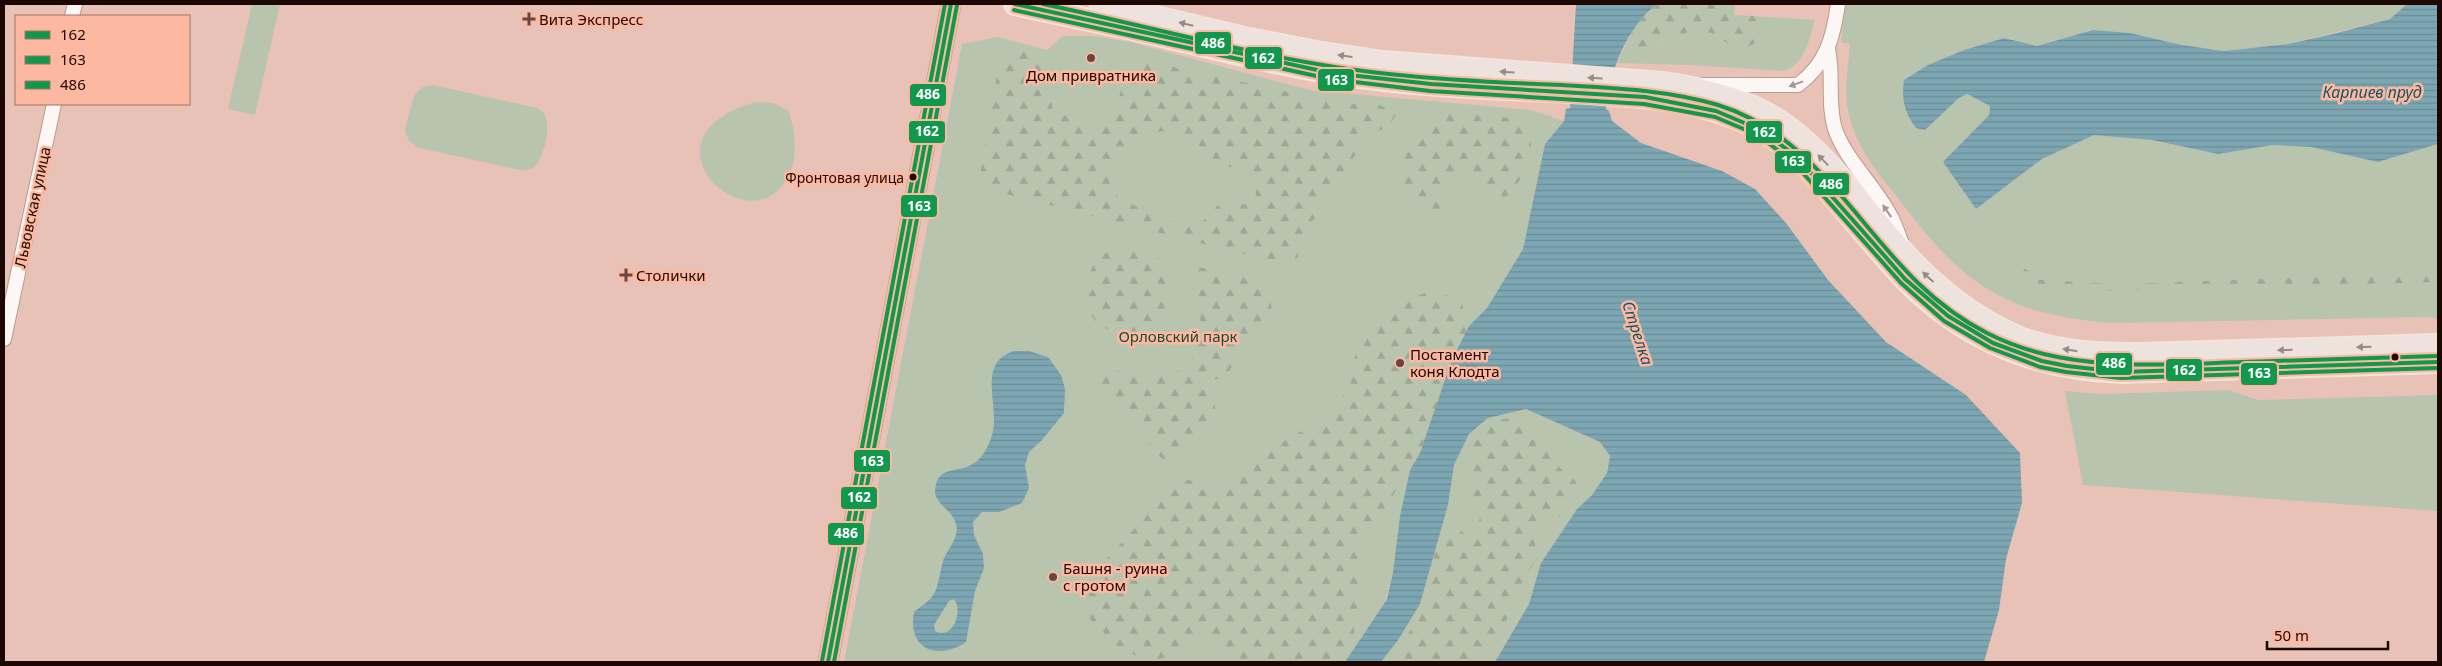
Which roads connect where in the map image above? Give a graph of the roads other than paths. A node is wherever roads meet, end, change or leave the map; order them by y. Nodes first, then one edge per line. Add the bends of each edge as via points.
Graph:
1 (950, 4) edge
2 (1015, 4) edge
3 (1101, 4) edge
4 (1838, 4) edge
5 (1131, 7) edge
6 (1828, 50) junction
7 (1555, 83) junction
8 (1689, 86) junction
9 (1633, 88) junction
10 (54, 105) edge
11 (1906, 256) junction
12 (4, 339) edge
13 (2438, 345) edge
14 (2438, 362) edge
15 (828, 662) edge

1 - 15 main road
2 - 7 main road via 1312,70 1382,80
3 - 5 main road
4 - 6 street
7 -> 5 main road via 1325,53 1244,38
6 -> 8 street via 1810,76 1798,85
11 -> 6 street via 1892,218 1856,167 1835,128
7 - 9 main road
8 - 9 main road
11 -> 8 main road via 1821,157 1785,125 1758,109
9 - 14 main road via 1709,109 1751,125 1777,140 1818,179 1924,298 1972,332 2038,361 2092,371 2121,372
10 - 12 street, Львовская улица
13 -> 11 main road via 2143,354 2105,354 2050,346 2021,338 1965,309

